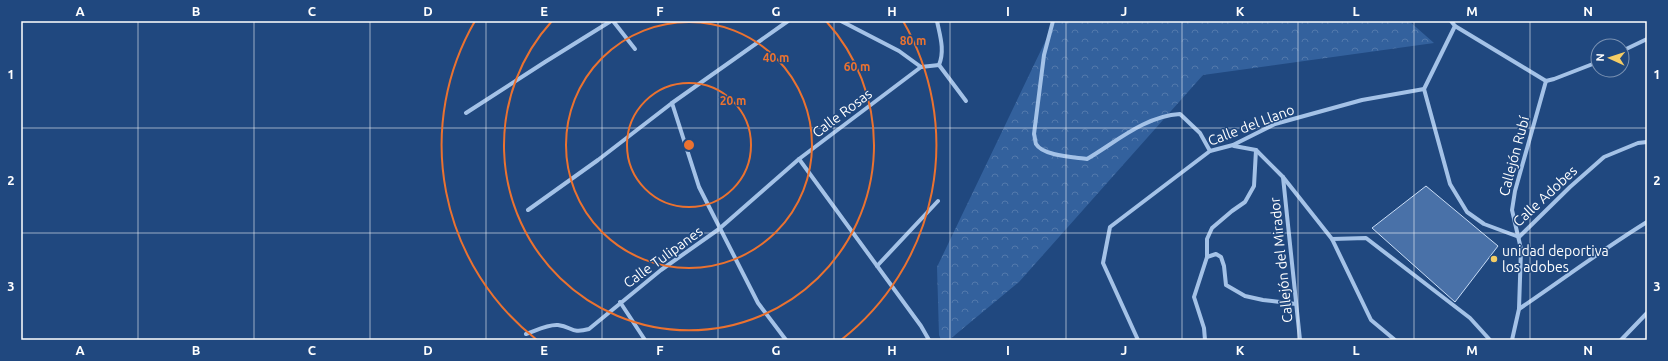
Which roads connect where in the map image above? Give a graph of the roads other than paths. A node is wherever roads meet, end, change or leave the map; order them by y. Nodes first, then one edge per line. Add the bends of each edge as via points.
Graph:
1 (612, 21) edge
2 (788, 21) edge
3 (841, 21) edge
4 (936, 21) edge
5 (1053, 21) edge
6 (1451, 21) edge
7 (1455, 26) junction
8 (1647, 40) edge
9 (1630, 47) edge
10 (635, 50) dead end
11 (939, 65) junction
12 (1590, 65) edge
13 (921, 67) junction
14 (1546, 81) junction
15 (1424, 89) junction
16 (966, 101) dead end
17 (672, 103) junction
18 (466, 113) dead end
19 (1647, 142) edge
20 (1233, 145) junction
21 (1256, 150) junction
22 (1210, 151) junction
23 (799, 159) junction
24 (1283, 177) junction
25 (938, 201) dead end
26 (528, 210) dead end
27 (1647, 222) edge
28 (719, 230) junction
29 (1519, 237) junction
30 (1332, 239) junction
31 (1207, 257) junction
32 (877, 266) junction
33 (620, 302) junction
34 (1296, 304) junction
35 (1519, 309) junction
36 (1647, 313) edge
37 (526, 334) dead end
38 (645, 340) edge
39 (786, 340) edge
40 (929, 340) edge
41 (1138, 340) edge
42 (1205, 340) edge
43 (1300, 340) edge
44 (1395, 340) edge
45 (1490, 340) edge
46 (1512, 340) edge
47 (1621, 340) edge

1 - 10 street
1 - 18 street
2 - 17 street
3 - 13 street via 899,51
4 - 11 street via 943,56
5 - 22 street via 1044,55 1034,134 1041,149 1087,159 1140,126 1168,115 1180,114 1200,133
6 - 7 street
7 - 14 street
7 - 15 street
8 - 9 street
11 - 13 street
11 - 16 street
12 - 14 street
13 - 23 street, Calle Rosas
14 - 29 street, Callejón Rubí via 1515,191 1512,210
15 - 20 street, Calle del Llano via 1362,100 1276,124
15 - 29 street, Calle Adobes via 1450,184 1467,212 1484,224
17 - 26 street
17 - 28 street via 699,187
19 - 29 street, Calle Adobes via 1638,143 1604,157
20 - 21 street
20 - 22 street, Calle del Llano
21 - 24 street
21 - 31 street via 1254,186 1245,202 1212,228 1207,239
22 - 41 street, Calle del Llano via 1110,227 1103,263
23 - 28 street, Calle Rosas
23 - 32 street
24 - 30 street
24 - 34 street, Callejón del Mirador
25 - 32 street
27 - 35 street via 1608,246
28 - 33 street, Calle Tulipanes
28 - 39 street via 758,303
29 - 35 street, Callejón Rubí
30 - 44 street via 1371,320
30 - 45 street via 1366,238 1470,318
31 - 34 street via 1216,254 1221,257 1226,285 1245,296
31 - 42 street via 1194,297 1204,328
32 - 40 street
33 - 37 street, Calle Tulipanes via 589,329 577,332 557,325
33 - 38 street
34 - 43 street, Callejón del Mirador
35 - 46 street, Callejón Rubí
36 - 47 street

